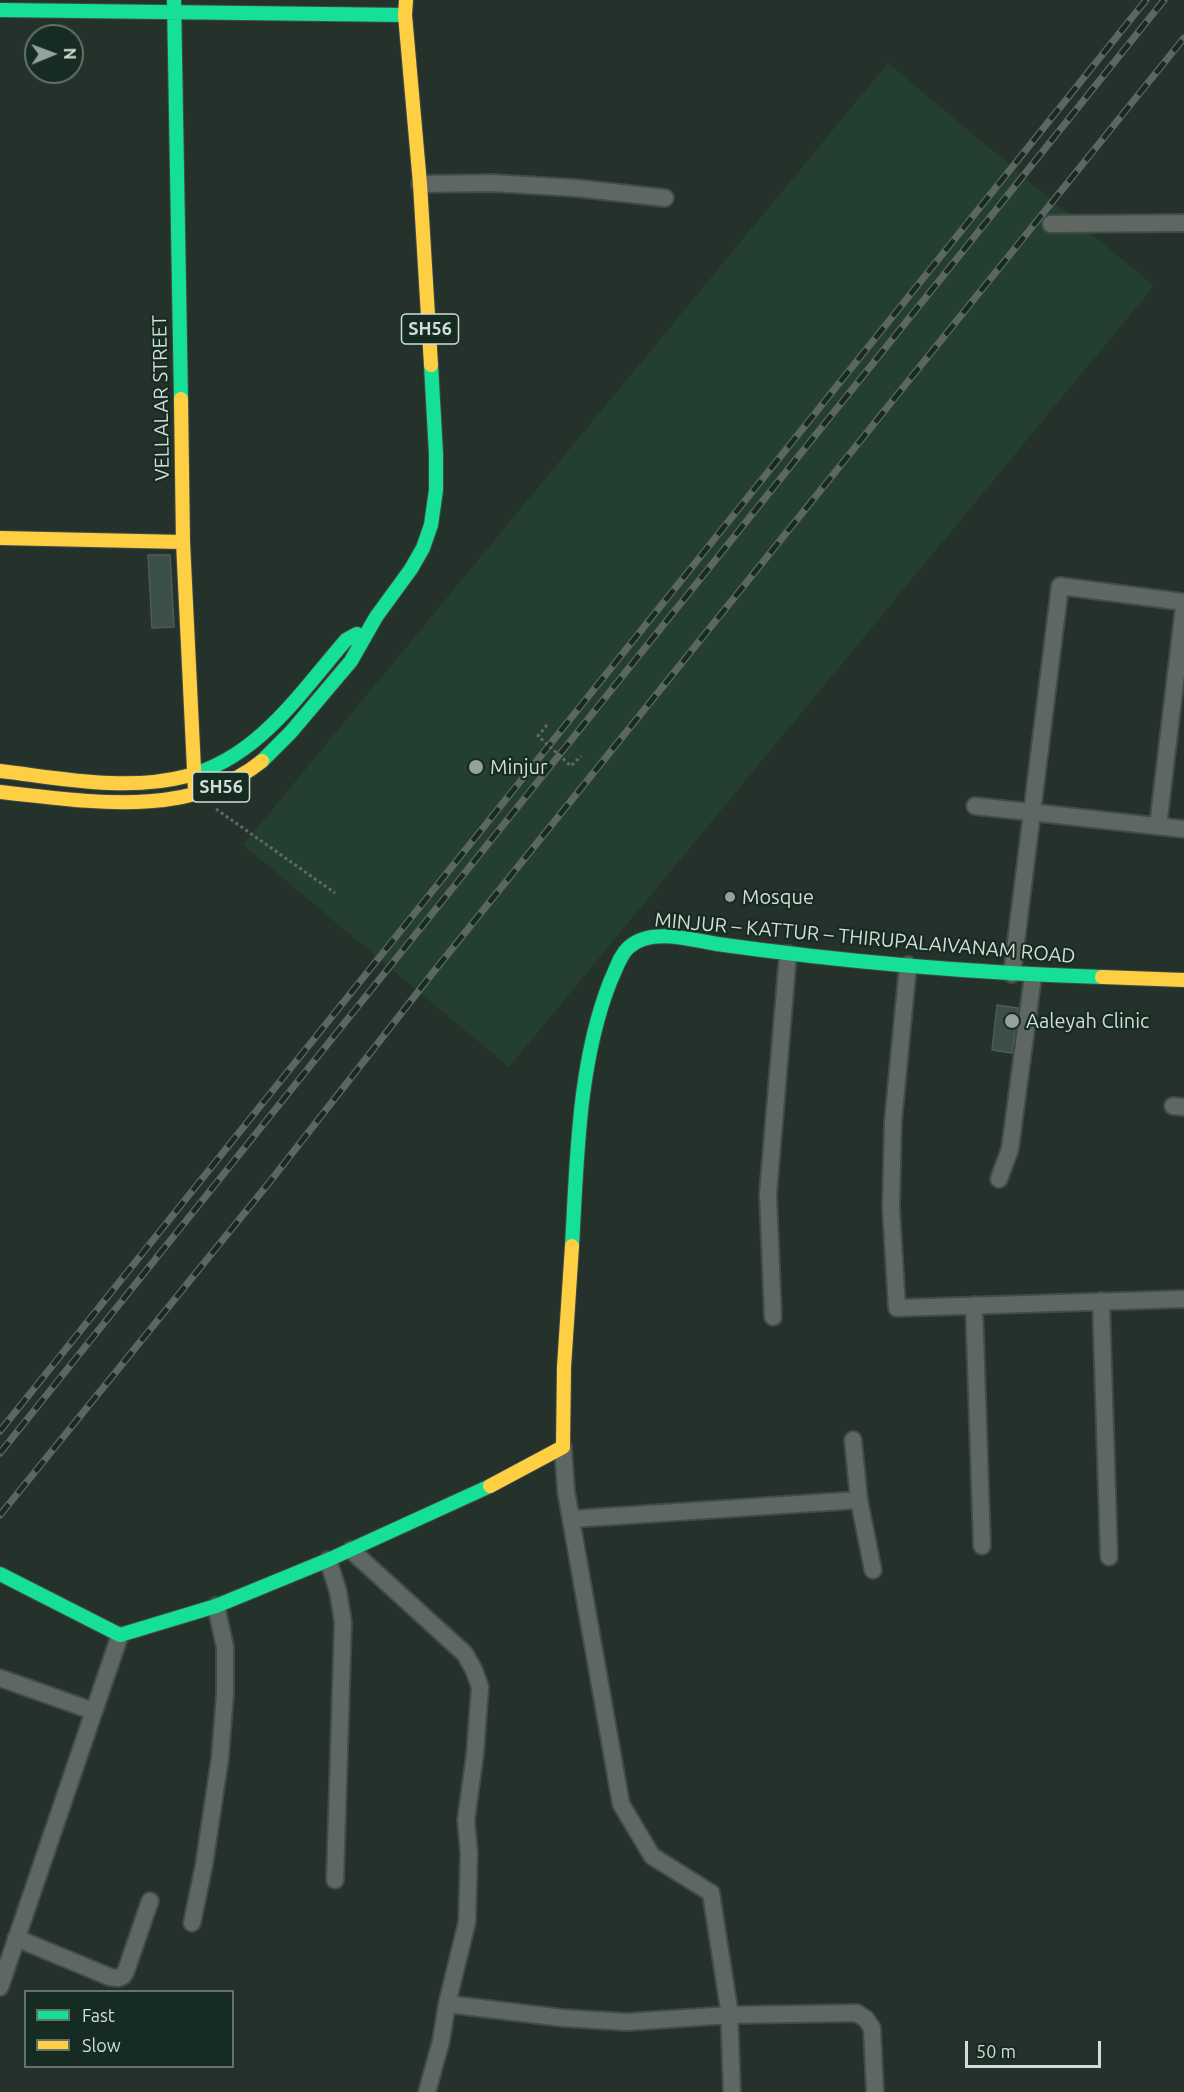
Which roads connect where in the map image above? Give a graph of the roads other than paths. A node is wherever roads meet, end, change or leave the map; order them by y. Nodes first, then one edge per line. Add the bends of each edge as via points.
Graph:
1 (397, 0) edge
2 (406, 0) edge
3 (174, 5) edge
4 (0, 10) edge
5 (405, 15) junction
6 (420, 184) junction
7 (665, 198) dead end
8 (1184, 223) edge
9 (1051, 224) dead end
10 (0, 538) edge
11 (183, 542) junction
12 (1184, 602) edge
13 (1184, 607) edge
14 (370, 627) junction
15 (0, 771) edge
16 (194, 775) junction
17 (0, 792) edge
18 (196, 795) junction
19 (975, 806) dead end
20 (1032, 812) junction
21 (1158, 826) junction
22 (1184, 829) edge
23 (788, 954) junction
24 (908, 965) junction
25 (1012, 974) junction
26 (1033, 976) junction
27 (1184, 980) edge
28 (999, 1179) dead end
29 (1184, 1299) edge
30 (1101, 1301) junction
31 (974, 1305) junction
32 (772, 1317) dead end
33 (853, 1440) dead end
34 (563, 1447) junction
35 (859, 1500) junction
36 (571, 1519) junction
37 (982, 1546) dead end
38 (351, 1550) junction
39 (1109, 1557) dead end
40 (328, 1560) junction
41 (873, 1570) dead end
42 (0, 1574) edge
43 (216, 1606) junction
44 (120, 1635) junction
45 (0, 1678) edge
46 (93, 1711) junction
47 (335, 1880) dead end
48 (150, 1901) dead end
49 (192, 1923) dead end
50 (16, 1938) junction
51 (0, 1987) edge
52 (447, 2004) junction
53 (729, 2015) junction
54 (427, 2092) edge
55 (732, 2092) edge
56 (875, 2092) edge

1 - 5 main road, SH56
2 - 5 main road, SH56
3 - 4 main road
3 - 5 main road
3 - 11 main road, VELLALAR STREET
5 - 6 main road, SH56
6 - 7 street via 492,183
6 - 14 main road, SH56 via 436,491 424,547
8 - 9 street
10 - 11 main road
11 - 16 main road, VELLALAR STREET
12 - 20 street via 1060,586
13 - 21 street
14 - 16 main road, SH56 via 346,640 255,741 228,761
14 - 18 main road, SH56 via 358,652 277,748 240,778
15 - 16 main road, SH56 via 135,782
16 - 18 main road, VELLALAR STREET
17 - 18 main road, SH56 via 138,802
19 - 20 street
20 - 21 street
20 - 25 street
21 - 22 street
23 - 24 main road, MINJUR – KATTUR – THIRUPALAIVANAM ROAD
23 - 32 street via 768,1194
23 - 34 main road, MINJUR – KATTUR – THIRUPALAIVANAM ROAD via 662,936 639,940 621,956 600,1008 580,1110 564,1367
24 - 25 main road, MINJUR – KATTUR – THIRUPALAIVANAM ROAD
24 - 31 street via 893,1122 891,1209 897,1308
25 - 26 main road, MINJUR – KATTUR – THIRUPALAIVANAM ROAD
26 - 27 main road, MINJUR – KATTUR – THIRUPALAIVANAM ROAD
26 - 28 street via 1010,1149
29 - 30 street
30 - 31 street
30 - 39 street
31 - 37 street
33 - 35 street
34 - 36 street
34 - 38 main road via 478,1493
35 - 36 street
35 - 41 street
36 - 53 street via 621,1804 652,1856 711,1893
38 - 40 main road
38 - 52 street via 465,1654 480,1687 466,1820 467,1922
40 - 43 main road
40 - 47 street via 343,1622
42 - 44 main road
43 - 44 main road
43 - 49 street via 225,1647 225,1694 220,1758
44 - 46 street
45 - 46 street
46 - 50 street
48 - 50 street via 126,1971 118,1978
50 - 51 street
52 - 53 street via 627,2022
52 - 54 street
53 - 55 street
53 - 56 street via 857,2013 872,2028

